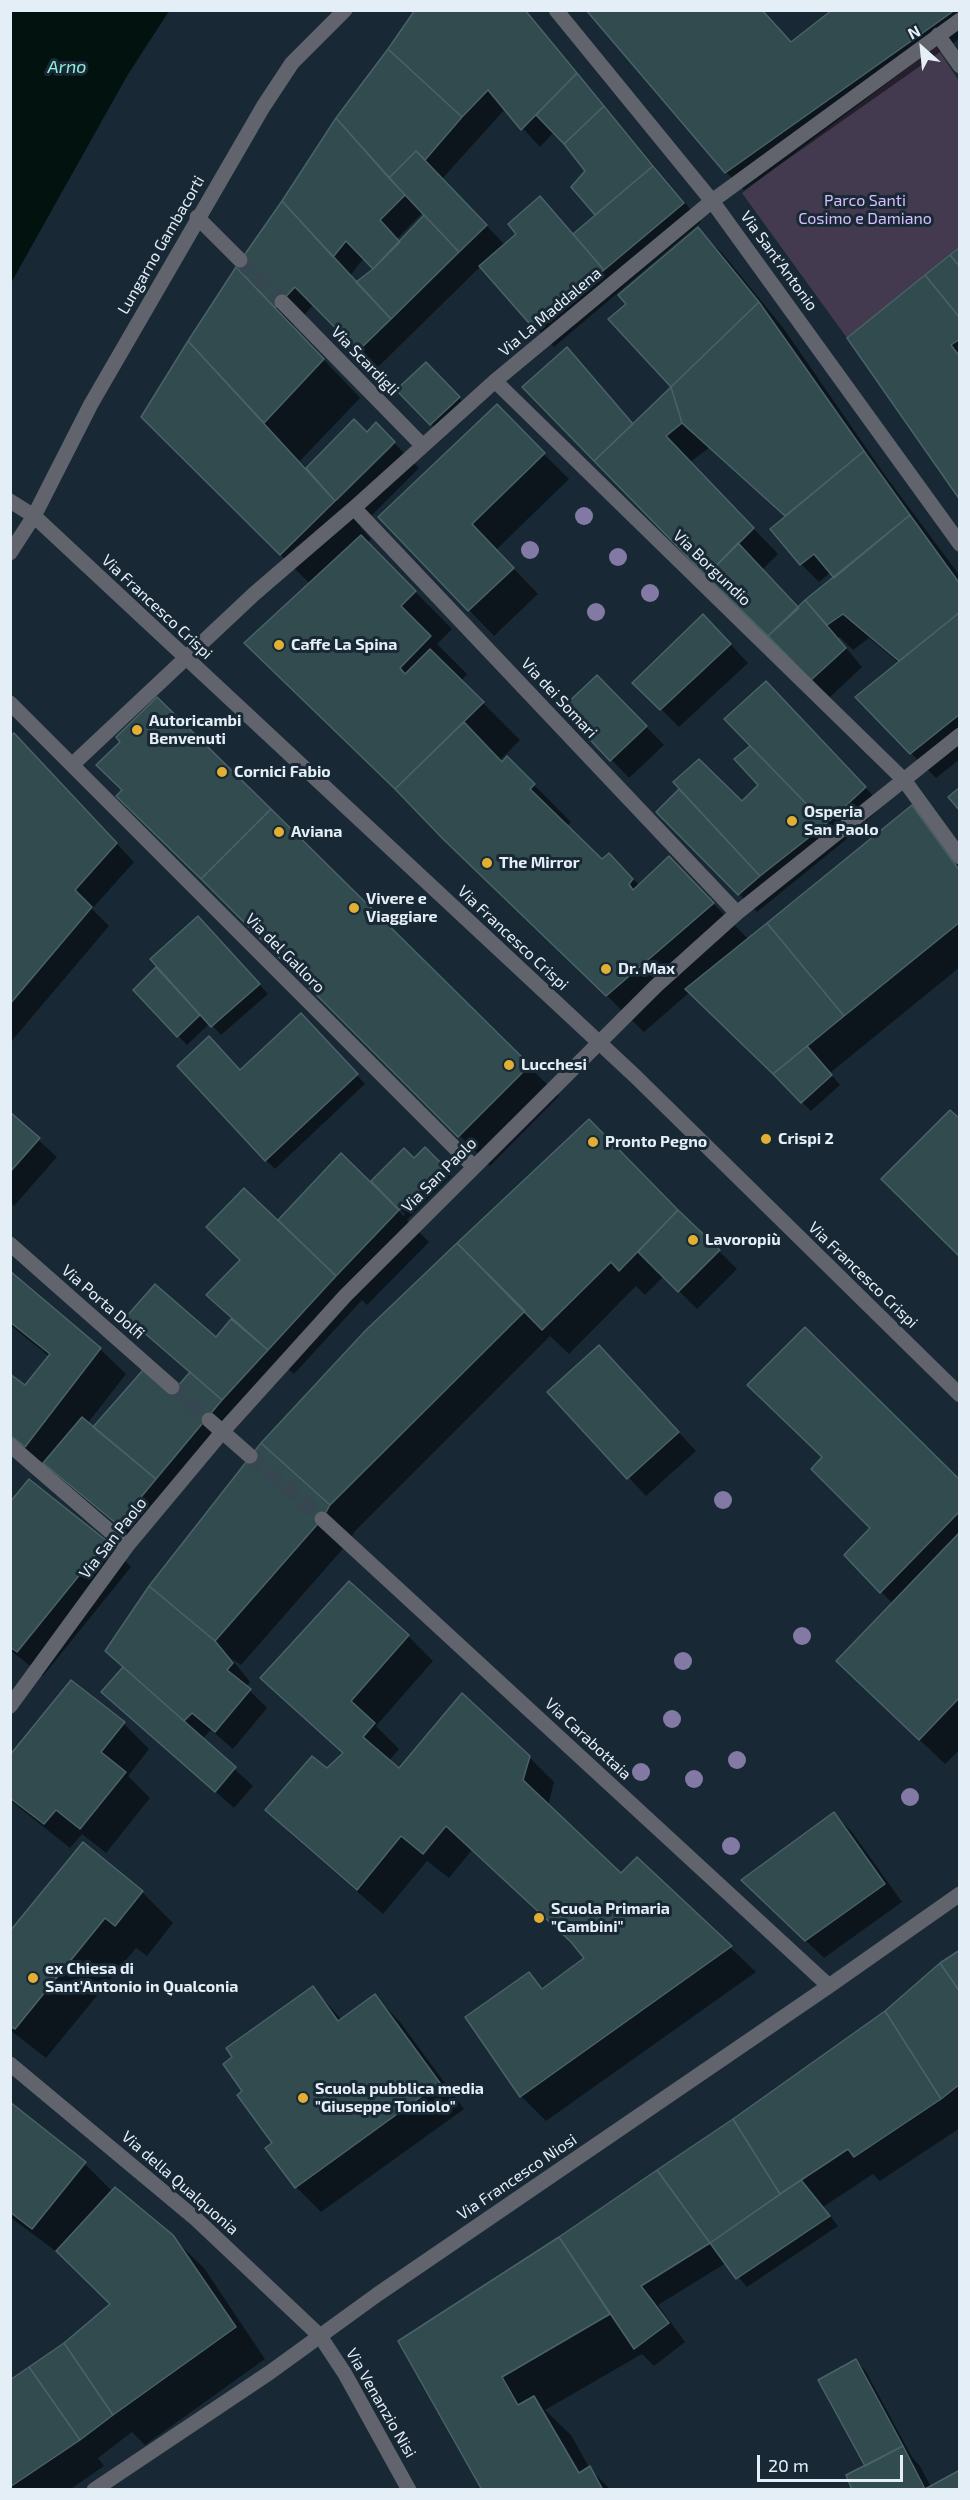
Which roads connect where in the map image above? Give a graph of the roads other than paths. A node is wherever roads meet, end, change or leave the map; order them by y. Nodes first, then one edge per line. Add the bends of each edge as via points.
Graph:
1 (345, 10) edge
2 (556, 10) edge
3 (960, 20) edge
4 (938, 35) junction
5 (960, 66) edge
6 (712, 201) junction
7 (197, 217) junction
8 (240, 260) tunnel mouth
9 (282, 302) tunnel mouth
10 (495, 381) junction
11 (422, 445) junction
12 (10, 501) edge
13 (354, 508) junction
14 (34, 516) junction
15 (960, 544) edge
16 (10, 553) edge
17 (187, 659) junction
18 (10, 703) edge
19 (960, 735) edge
20 (72, 765) junction
21 (904, 780) junction
22 (960, 857) edge
23 (737, 913) junction
24 (598, 1042) junction
25 (473, 1166) junction
26 (10, 1244) edge
27 (172, 1387) tunnel mouth
28 (960, 1395) edge
29 (209, 1420) tunnel mouth
30 (223, 1431) junction
31 (10, 1445) edge
32 (250, 1456) tunnel mouth
33 (322, 1519) tunnel mouth
34 (127, 1546) junction
35 (10, 1706) edge
36 (960, 1894) edge
37 (829, 1986) junction
38 (10, 2064) edge
39 (320, 2336) junction
40 (94, 2490) edge
41 (409, 2490) edge

1 - 7 street, Lungarno Gambacorti via 292,63
2 - 6 street, Via Sant'Antonio
3 - 4 street, Via La Maddalena
4 - 5 street
4 - 6 street, Via La Maddalena
6 - 10 street, Via La Maddalena
6 - 15 street, Via Sant'Antonio
7 - 8 street
7 - 14 street, Lungarno Gambacorti
9 - 11 street, Via Scardigli
10 - 11 street, Via La Maddalena
10 - 21 street, Via Borgundio
11 - 13 street, Via La Maddalena
12 - 14 street, Via Francesco Crispi
13 - 17 street, Via La Maddalena via 254,594
13 - 23 street, Via dei Somari
14 - 16 street, Lungarno Gambacorti
14 - 17 street, Via Francesco Crispi
17 - 20 street, Via La Maddalena
17 - 24 street, Via Francesco Crispi
18 - 20 street, Via del Galloro
19 - 21 street, Via San Paolo
20 - 25 street, Via del Galloro
21 - 22 street, Via Borgundio
21 - 23 street, Via San Paolo
23 - 24 street, Via San Paolo
24 - 25 street, Via San Paolo
24 - 28 street, Via Francesco Crispi
25 - 30 street, Via San Paolo via 345,1296
26 - 27 street, Via Porta Dolfi
29 - 30 street
30 - 32 street
30 - 34 street, Via San Paolo
31 - 34 street
33 - 37 street, Via Carabottaia
34 - 35 street, Via San Paolo
36 - 37 street, Via Francesco Niosi
37 - 39 street, Via Francesco Niosi
38 - 39 street, Via della Qualquonia via 196,2219
39 - 40 street, Via Francesco Niosi
39 - 41 street, Via Venanzio Nisi

